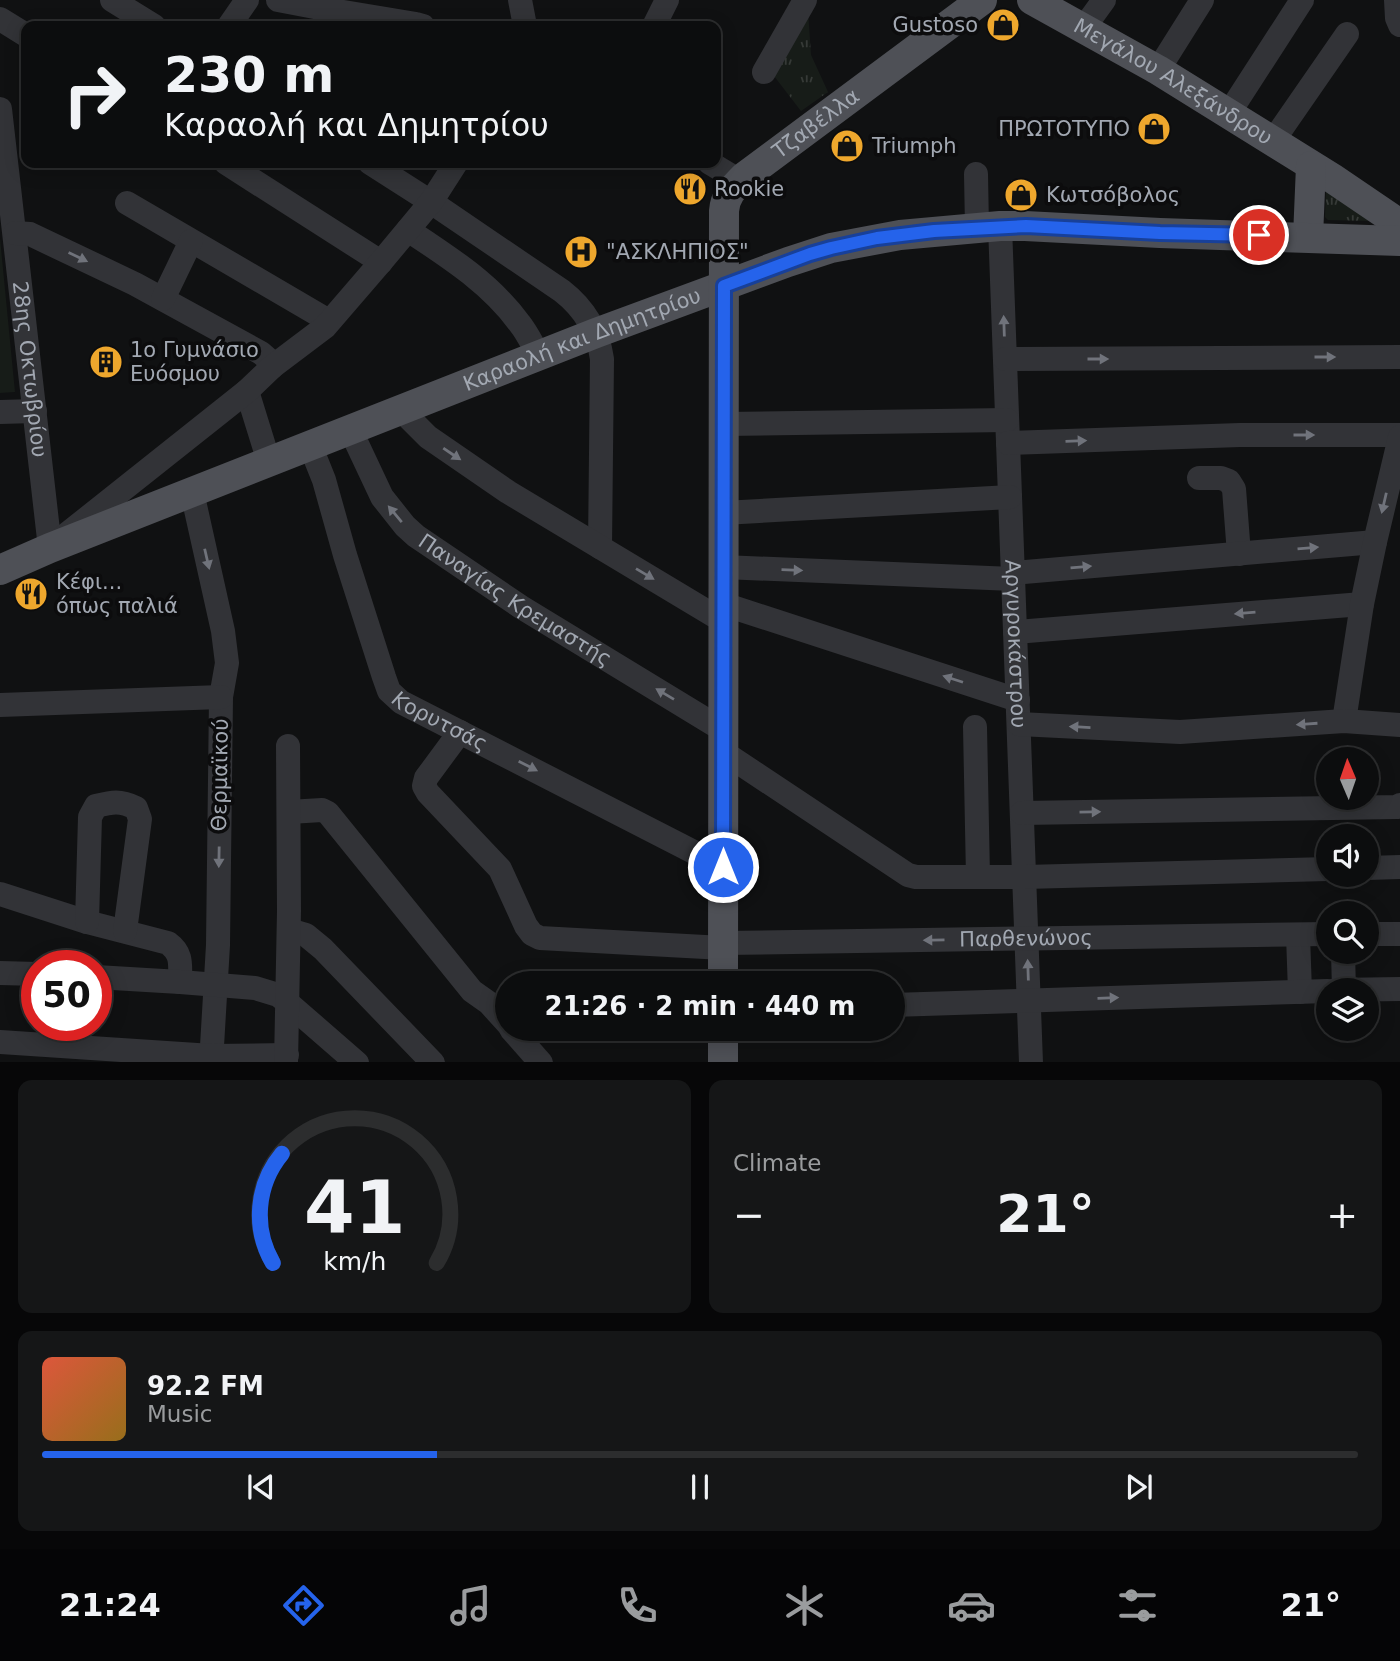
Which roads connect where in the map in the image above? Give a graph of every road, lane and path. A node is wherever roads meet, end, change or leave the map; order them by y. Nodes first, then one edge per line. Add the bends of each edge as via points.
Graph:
1 (112, 0) edge
2 (247, 0) edge
3 (278, 0) edge
4 (520, 0) edge
5 (667, 0) edge
6 (805, 0) edge
7 (982, 0) edge
8 (1032, 0) edge
9 (1104, 0) edge
10 (1202, 0) edge
11 (1301, 0) edge
12 (319, 18) edge
13 (0, 19) edge
14 (146, 21) edge
15 (232, 21) edge
16 (361, 21) edge
17 (524, 21) edge
18 (656, 21) edge
19 (1083, 29) junction
20 (21, 33) edge
21 (1348, 34) dead end
22 (1158, 70) junction
23 (764, 72) dead end
24 (0, 109) edge
25 (1229, 113) junction
26 (1273, 141) junction
27 (1311, 166) junction
28 (234, 168) edge
29 (378, 168) edge
30 (453, 168) edge
31 (718, 168) edge
32 (976, 174) dead end
33 (740, 181) junction
34 (431, 202) junction
35 (127, 203) dead end
36 (1400, 224) edge
37 (988, 227) junction
38 (408, 230) junction
39 (15, 233) junction
40 (1308, 237) junction
41 (191, 241) junction
42 (1400, 241) edge
43 (382, 262) junction
44 (724, 286) junction
45 (163, 299) junction
46 (329, 321) junction
47 (596, 334) junction
48 (540, 357) junction
49 (1400, 357) edge
50 (1005, 359) junction
51 (272, 366) junction
52 (247, 391) junction
53 (401, 410) junction
54 (35, 411) junction
55 (0, 412) edge
56 (724, 424) junction
57 (350, 429) junction
58 (1008, 432) junction
59 (1400, 436) edge
60 (310, 445) junction
61 (269, 462) junction
62 (1199, 478) dead end
63 (192, 492) junction
64 (1010, 497) junction
65 (723, 513) junction
66 (1375, 542) junction
67 (600, 547) junction
68 (50, 548) junction
69 (1239, 554) junction
70 (723, 567) junction
71 (0, 570) edge
72 (1013, 576) junction
73 (1362, 604) junction
74 (723, 612) junction
75 (1015, 632) junction
76 (220, 697) junction
77 (0, 705) edge
78 (1018, 712) junction
79 (1344, 721) junction
80 (1400, 725) edge
81 (975, 727) dead end
82 (460, 733) junction
83 (723, 741) junction
84 (288, 746) dead end
85 (1400, 805) edge
86 (289, 812) junction
87 (1022, 813) junction
88 (723, 867) junction
89 (1400, 867) edge
90 (1379, 868) edge
91 (1316, 869) edge
92 (978, 877) junction
93 (1025, 877) junction
94 (0, 894) edge
95 (87, 922) junction
96 (289, 930) junction
97 (125, 931) junction
98 (1400, 933) edge
99 (1316, 934) edge
100 (1379, 934) edge
101 (1298, 935) junction
102 (1027, 939) junction
103 (723, 945) junction
104 (723, 971) edge
105 (0, 973) edge
106 (21, 974) edge
107 (112, 978) edge
108 (180, 982) junction
109 (216, 984) junction
110 (1379, 989) edge
111 (1400, 989) edge
112 (1316, 991) edge
113 (1300, 992) junction
114 (1029, 1000) junction
115 (495, 1002) edge
116 (288, 1003) junction
117 (905, 1005) edge
118 (523, 1041) edge
119 (723, 1041) edge
120 (0, 1042) edge
121 (212, 1059) edge
122 (287, 1059) edge
123 (357, 1062) edge
124 (433, 1062) edge
125 (541, 1062) edge
126 (723, 1062) edge
127 (1031, 1062) edge

1 - 14 street
2 - 15 street
3 - 12 street
4 - 17 street
5 - 18 street
6 - 23 street
7 - 33 main road, Τζαβέλλα
8 - 19 main road, Μεγάλου Αλεξάνδρου
9 - 19 street
10 - 22 street
11 - 25 street
12 - 16 street
13 - 20 street
19 - 22 main road, Μεγάλου Αλεξάνδρου
21 - 26 street
22 - 25 main road, Μεγάλου Αλεξάνδρου
24 - 39 street, 28ης Οκτωβρίου
25 - 26 main road, Μεγάλου Αλεξάνδρου
26 - 27 main road, Μεγάλου Αλεξάνδρου
27 - 36 main road, Μεγάλου Αλεξάνδρου
27 - 40 main road
28 - 43 street
29 - 34 street
30 - 34 street
31 - 33 street
32 - 37 street, Αργυροκάστρου
33 - 44 main road, Τζαβέλλα via 724,206
34 - 38 street
34 - 47 street via 562,291
35 - 41 street
37 - 40 main road, Καραολή και Δημητρίου
37 - 44 main road, Καραολή και Δημητρίου via 900,235 831,248
50 -> 37 street, Αργυροκάστρου
38 - 43 street
38 - 48 street via 482,283 518,321
39 -> 45 street via 30,234
39 - 54 street, 28ης Οκτωβρίου
40 - 42 main road, Καραολή και Δημητρίου
41 - 45 street
41 - 46 street
43 - 46 street
44 - 47 main road, Καραολή και Δημητρίου
44 - 56 main road, Τζαβέλλα
45 - 51 street via 261,353
46 - 51 street
47 - 48 main road, Καραολή και Δημητρίου
47 - 67 street via 603,365
48 - 53 main road, Καραολή και Δημητρίου
50 -> 49 street
50 - 58 street, Αργυροκάστρου
51 - 52 street
52 - 61 street
52 - 68 street
53 - 57 main road, Καραολή και Δημητρίου
53 -> 67 street via 439,445
54 - 55 street
54 - 68 street, 28ης Οκτωβρίου
56 - 58 street
56 - 65 main road, Τζαβέλλα
57 - 60 main road, Καραολή και Δημητρίου
83 -> 57 street, Παναγίας Κρεμαστής via 416,536 382,497
58 -> 59 street
58 - 64 street, Αργυροκάστρου
59 -> 66 street
60 - 61 main road, Καραολή και Δημητρίου
60 - 82 street, Κορυτσάς via 389,691
61 - 63 main road, Καραολή και Δημητρίου
62 - 69 street via 1221,478 1234,489
63 - 68 main road, Καραολή και Δημητρίου
63 -> 76 street, Θερμαϊκού via 223,632 227,663
64 - 65 street
64 - 72 street, Αργυροκάστρου
65 - 70 main road, Τζαβέλλα
69 -> 66 street
66 - 73 street
67 -> 74 street
68 - 71 main road, Καραολή και Δημητρίου
72 -> 69 street
70 -> 72 street
70 - 74 main road, Τζαβέλλα
72 - 75 street, Αργυροκάστρου
73 -> 75 street
73 - 79 street
78 -> 74 street
74 - 83 main road, Τζαβέλλα
75 - 78 street, Αργυροκάστρου
76 - 77 street
76 -> 109 street, Θερμαϊκού
79 -> 78 street via 1180,732
78 - 87 street, Αργυροκάστρου
79 - 80 street
81 - 92 street
82 -> 88 street, Κορυτσάς
82 - 103 street, Παρθενώνος via 424,786 500,869 532,934 540,938
83 - 88 main road, Τζαβέλλα
83 - 92 street, Παναγίας Κρεμαστής via 908,875
84 - 86 street
87 -> 85 street
86 - 96 street
86 - 115 street via 328,813 472,991
87 - 93 street, Αργυροκάστρου
88 - 103 main road, Τζαβέλλα
89 - 90 street
91 - 93 street, Παναγίας Κρεμαστής
92 - 93 street, Παναγίας Κρεμαστής
93 - 102 street, Αργυροκάστρου
94 - 95 street
95 - 97 street
95 - 97 street via 90,817 96,806 125,802 136,808 140,819
96 - 116 street
96 - 124 street via 306,935 323,949
97 - 108 street via 176,949
98 - 100 street
99 - 101 street, Παρθενώνος
101 - 102 street, Παρθενώνος
101 - 113 street
102 -> 103 street, Παρθενώνος
114 -> 102 street, Αργυροκάστρου
103 - 104 main road, Τζαβέλλα
105 - 106 street
107 - 108 street
108 - 109 street
109 - 116 street via 263,990
109 - 121 street, Θερμαϊκού
110 - 111 street
112 - 113 street
114 -> 113 street
114 - 117 street
114 - 127 street, Αργυροκάστρου
116 - 122 street
116 - 123 street
118 - 125 street
119 - 126 main road
120 - 121 street
121 - 122 street

